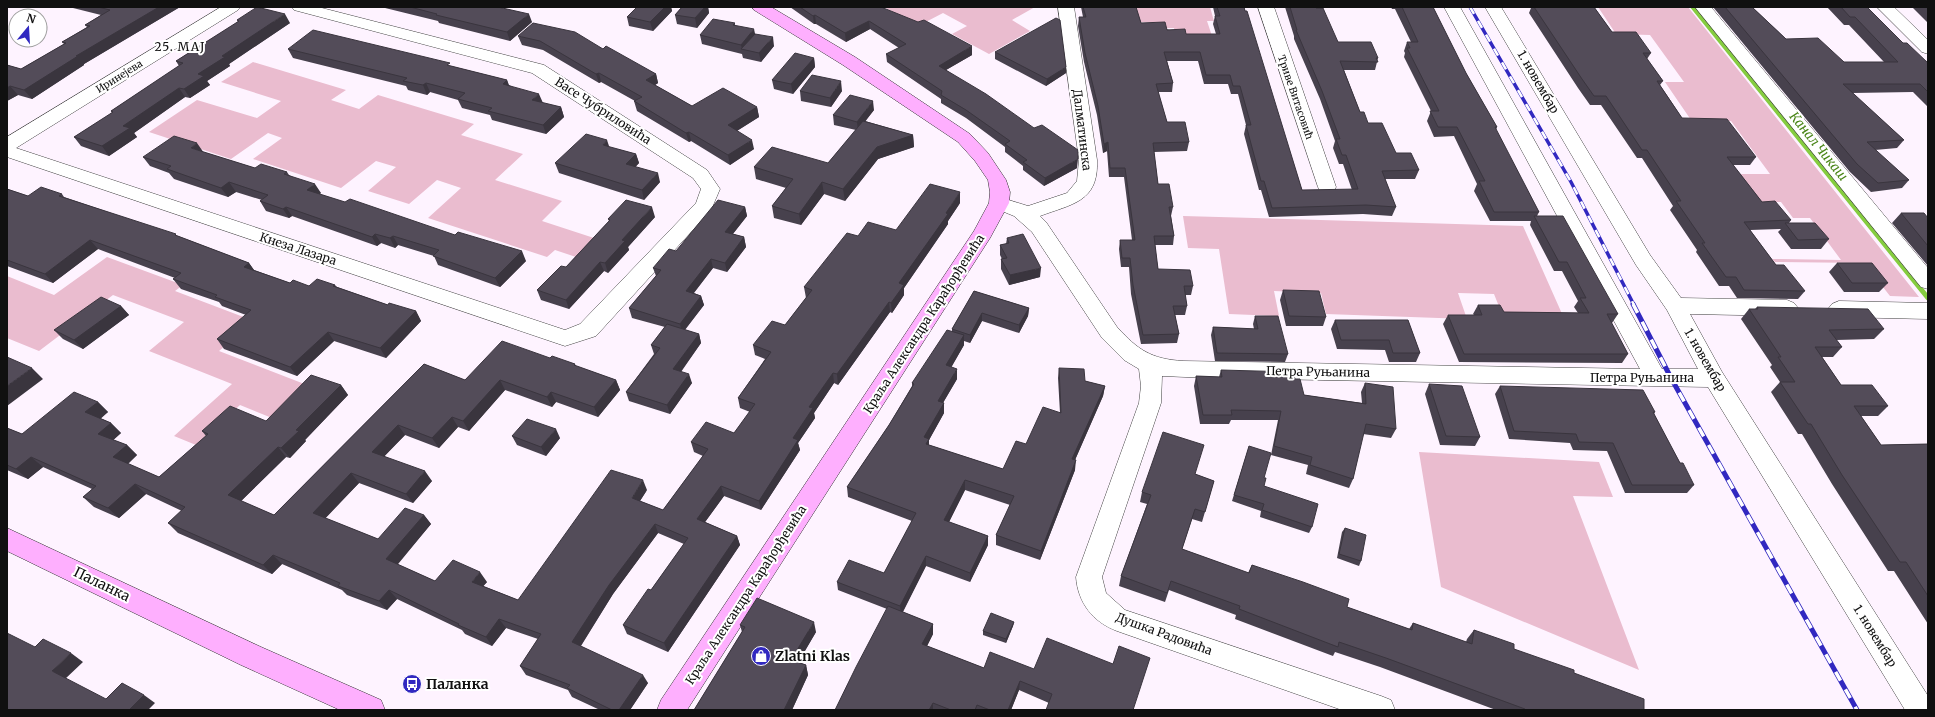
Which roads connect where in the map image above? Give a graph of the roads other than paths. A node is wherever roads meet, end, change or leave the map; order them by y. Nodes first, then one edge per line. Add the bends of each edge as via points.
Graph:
1 (232, 7) edge
2 (300, 7) edge
3 (760, 7) edge
4 (1066, 7) edge
5 (1266, 7) edge
6 (1452, 7) edge
7 (1493, 7) edge
8 (1703, 7) edge
9 (1885, 7) edge
10 (1928, 49) edge
11 (7, 145) edge
12 (7, 151) edge
13 (1327, 187) dead end
14 (999, 203) junction
15 (1026, 214) junction
16 (1928, 282) edge
17 (1675, 306) junction
18 (1928, 311) edge
19 (588, 330) joint
20 (1150, 365) junction
21 (1656, 378) junction
22 (1714, 378) junction
23 (7, 539) edge
24 (371, 710) edge
25 (670, 710) edge
26 (1381, 710) edge
27 (1921, 710) edge

1 - 11 street, Иринејева
2 - 19 street, Васе Чубриловића via 538,69 700,174 711,189 704,206
3 - 14 street via 849,61 964,138 982,157 997,180
4 - 15 street, Далматинска via 1088,160 1088,180 1074,197
5 - 13 street, Триве Витасовић
6 - 21 street
7 - 17 street, 1. новембар via 1643,260
8 - 16 street
9 - 10 street
12 - 19 street, Кнеза Лазара via 565,338
14 - 15 street, Петра Руњанина
14 - 25 street, Краља Александра Карађорђевића via 983,233
15 - 20 street, Петра Руњанина via 1038,227 1110,333 1126,350
17 - 18 street
17 - 22 street, 1. новембар
20 - 21 street, Петра Руњанина via 1209,370
20 - 26 street, Душка Радовића via 1150,403 1089,577 1090,591 1099,607 1117,619
21 - 22 street, Петра Руњанина
22 - 27 street, 1. новембар
23 - 24 street, Паланка via 251,656

